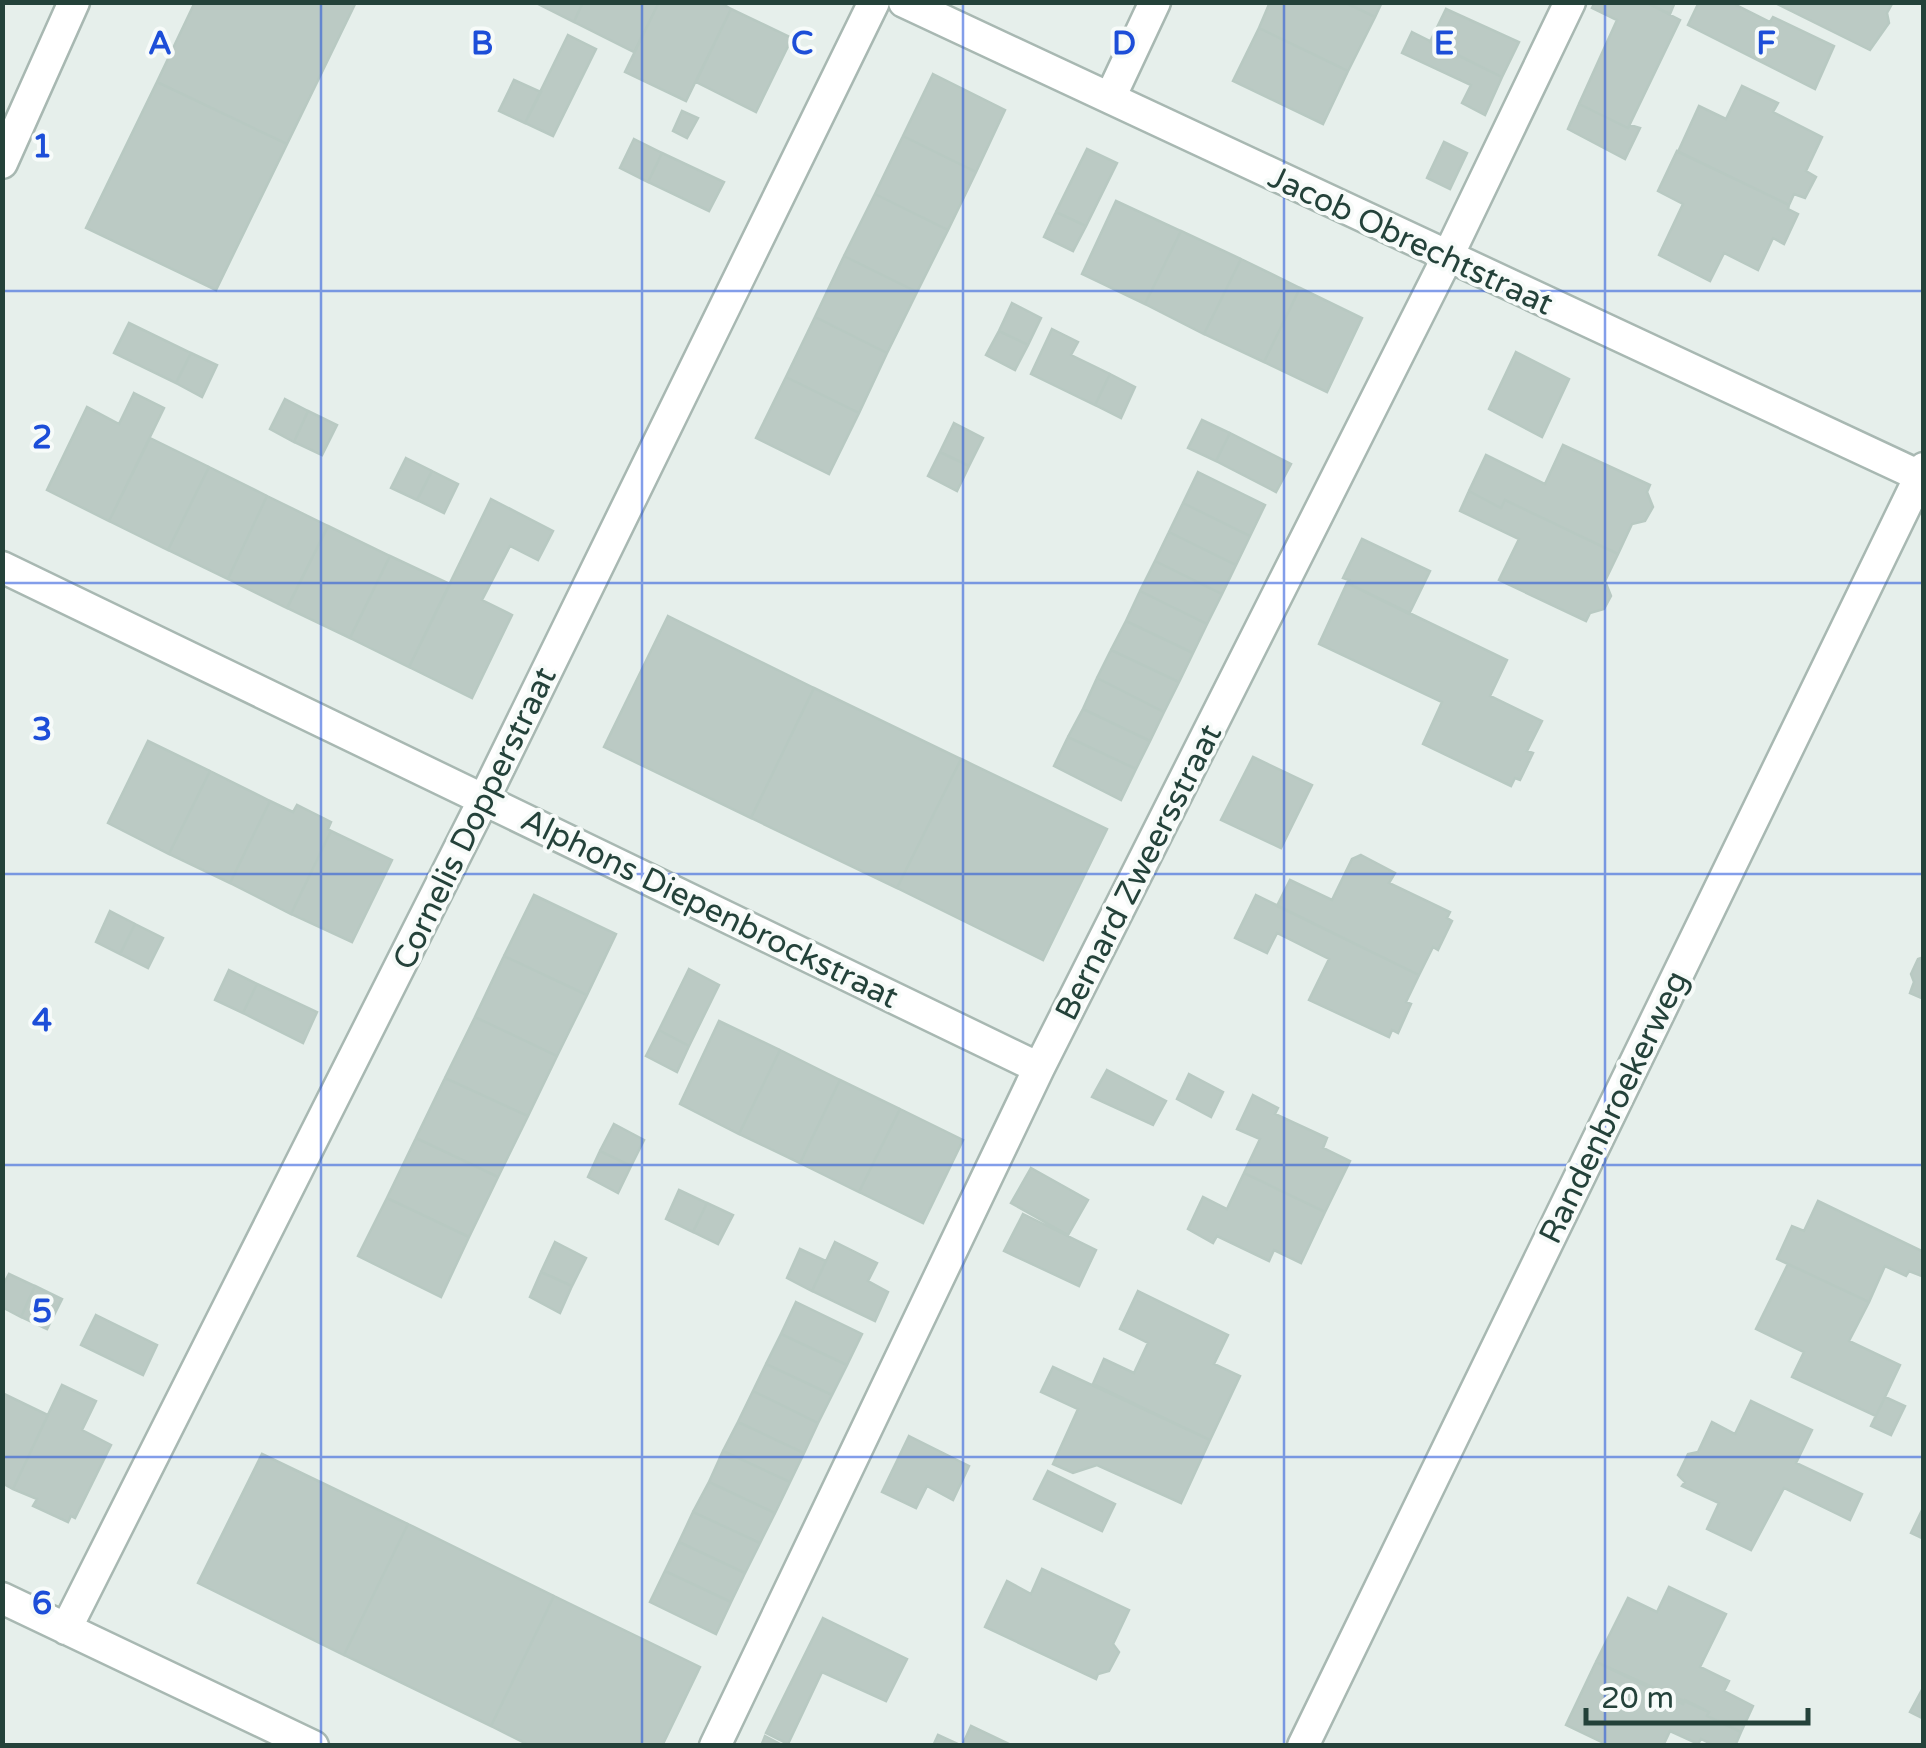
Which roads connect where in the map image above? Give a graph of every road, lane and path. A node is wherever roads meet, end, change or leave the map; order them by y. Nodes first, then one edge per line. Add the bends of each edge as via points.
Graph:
1 (74, 2) edge
2 (874, 2) edge
3 (904, 2) edge
4 (1155, 2) edge
5 (1570, 2) edge
6 (1110, 98) junction
7 (2, 163) edge
8 (1447, 258) junction
9 (1922, 474) edge
10 (2, 567) edge
11 (484, 799) junction
12 (1039, 1068) junction
13 (2, 1598) edge
14 (66, 1629) junction
15 (312, 1746) edge
16 (715, 1746) edge
17 (1303, 1746) edge

1 - 7 street
2 - 11 street, Cornelis Dopperstraat
3 - 6 street, Jacob Obrechtstraat
4 - 6 street
5 - 8 street, Bernard Zweersstraat
6 - 8 street, Jacob Obrechtstraat
8 - 9 street, Jacob Obrechtstraat
8 - 12 street, Bernard Zweersstraat
9 - 17 street, Randenbroekerweg
10 - 11 street, Alphons Diepenbrockstraat
11 - 12 street, Alphons Diepenbrockstraat
11 - 14 street, Cornelis Dopperstraat
12 - 16 street, Bernard Zweersstraat
13 - 14 street
14 - 15 street

